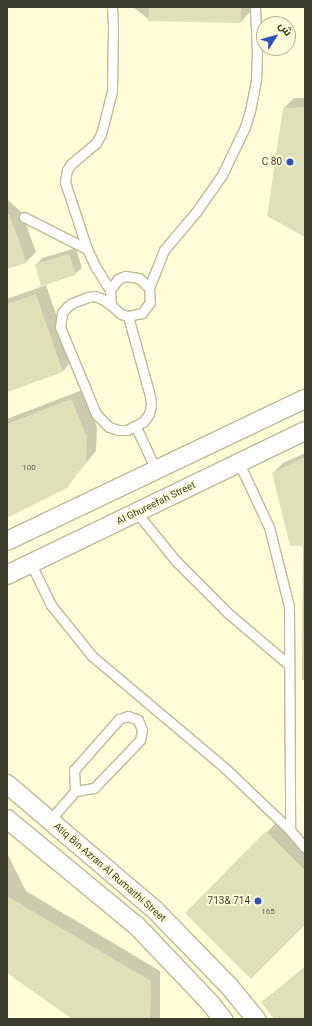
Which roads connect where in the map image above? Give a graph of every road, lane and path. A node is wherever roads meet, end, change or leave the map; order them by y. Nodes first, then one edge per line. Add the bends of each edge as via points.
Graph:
1 (112, 7) edge
2 (255, 7) edge
3 (24, 217) dead end
4 (87, 248) junction
5 (149, 288) junction
6 (110, 290) junction
7 (111, 304) junction
8 (128, 316) junction
9 (305, 399) edge
10 (136, 427) junction
11 (305, 431) edge
12 (238, 463) junction
13 (156, 470) junction
14 (137, 513) junction
15 (7, 541) edge
16 (31, 564) junction
17 (7, 575) edge
18 (289, 665) junction
19 (7, 784) edge
20 (75, 790) junction
21 (7, 819) edge
22 (50, 820) junction
23 (290, 830) junction
24 (305, 848) edge
25 (223, 1019) edge
26 (256, 1019) edge

1 - 4 lane via 112,92 101,134 96,143 71,164 65,175 69,199
2 - 5 lane via 256,80 245,127 222,175 196,212 164,250
3 - 4 lane
4 - 6 lane
5 - 6 lane via 139,278 125,276 118,279
5 - 8 lane via 150,295 146,308 142,313
6 - 7 lane
7 - 8 lane via 121,314
7 - 10 lane via 96,296 88,296 72,303 62,313 60,327 96,414 102,422 118,430
8 - 10 lane via 151,405 146,418
9 - 13 street
10 - 13 lane
11 - 12 street, Al Ghureefah Street
12 - 14 street, Al Ghureefah Street
12 - 18 lane via 269,527 289,606
13 - 15 street
14 - 16 street, Al Ghureefah Street
14 - 18 lane via 176,561 228,613
16 - 17 street, Al Ghureefah Street
16 - 23 lane via 51,605 92,656 226,769
18 - 23 lane
19 - 22 street, Atiq Bin Azran Al Rumaithi Street
20 - 20 lane via 94,788 140,740 142,730 138,720 128,716 119,720 74,770
20 - 22 lane
21 - 25 street via 137,926
22 - 26 street, Atiq Bin Azran Al Rumaithi Street via 155,910 230,986
23 - 24 lane

